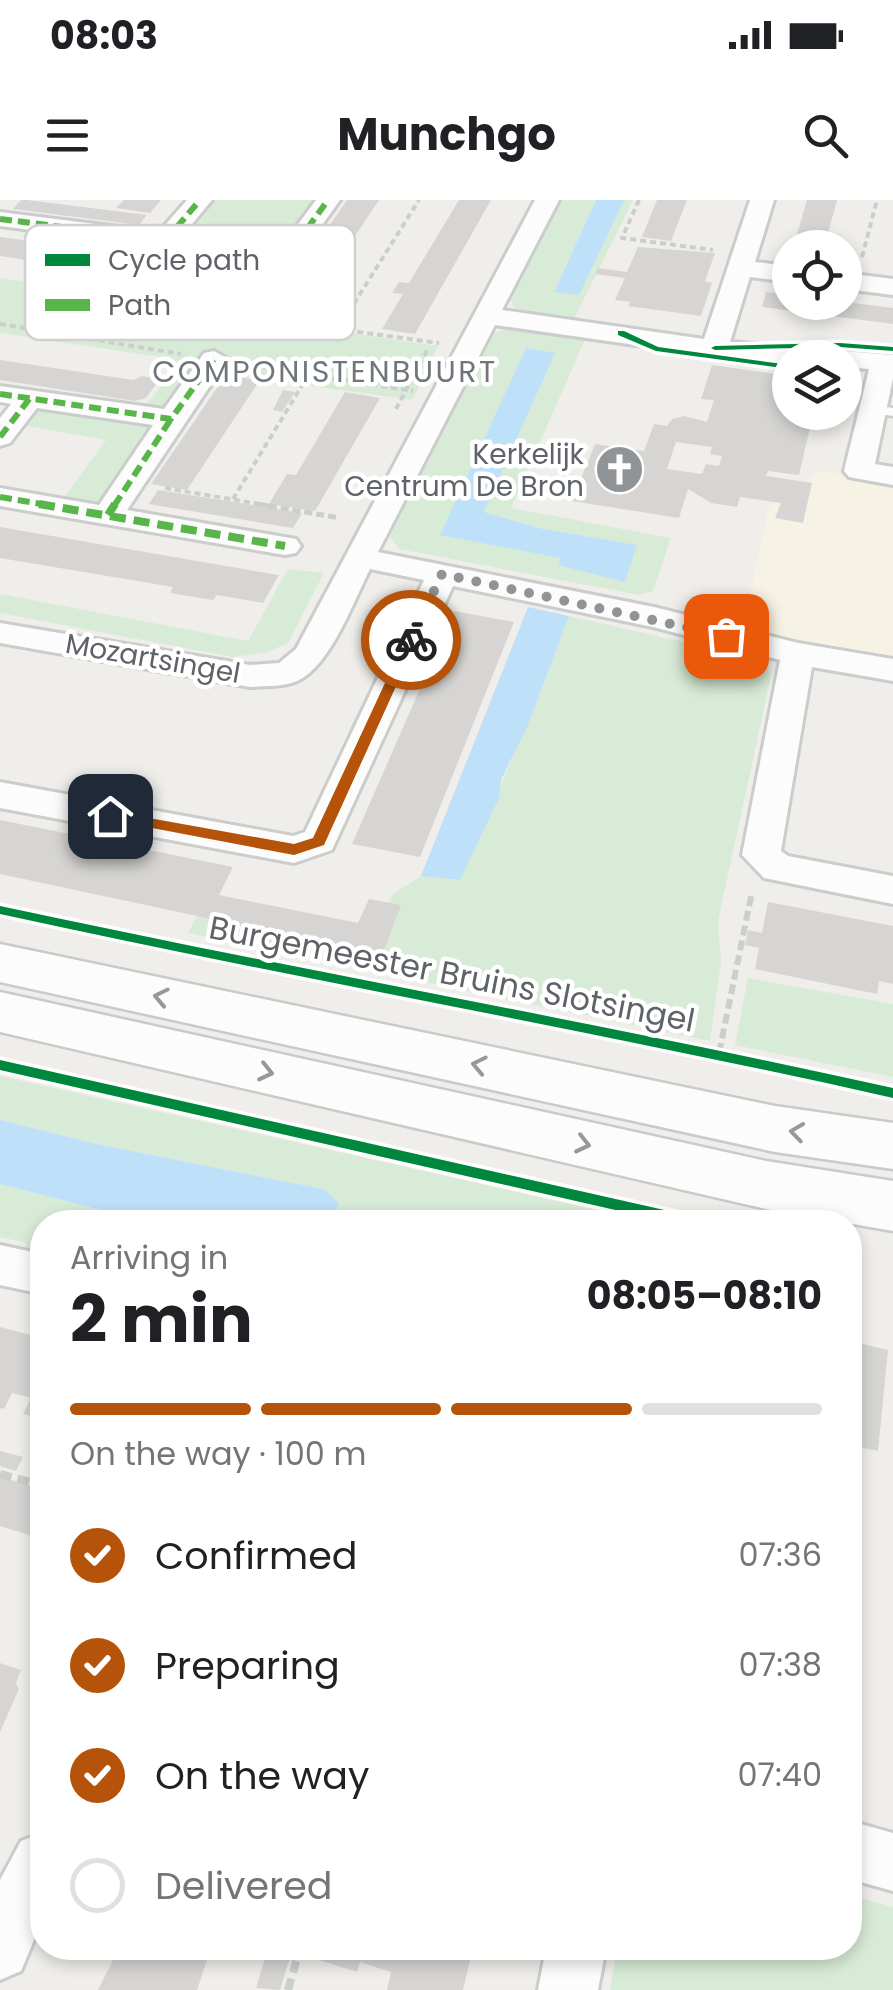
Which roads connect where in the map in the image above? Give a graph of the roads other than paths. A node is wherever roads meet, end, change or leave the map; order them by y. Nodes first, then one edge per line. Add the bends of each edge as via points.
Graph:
1 (200, 200) edge
2 (328, 200) edge
3 (546, 200) edge
4 (762, 200) edge
5 (0, 219) edge
6 (43, 225) edge
7 (180, 225) edge
8 (310, 225) edge
9 (744, 260) junction
10 (772, 269) edge
11 (862, 284) edge
12 (893, 288) edge
13 (486, 316) junction
14 (715, 348) junction
15 (772, 356) edge
16 (214, 359) dead end
17 (862, 369) edge
18 (890, 370) edge
19 (0, 394) edge
20 (30, 398) junction
21 (882, 410) edge
22 (171, 419) junction
23 (0, 437) edge
24 (893, 476) edge
25 (0, 497) edge
26 (108, 515) junction
27 (285, 546) dead end
28 (362, 558) junction
29 (442, 574) junction
30 (0, 632) edge
31 (798, 654) junction
32 (893, 670) edge
33 (0, 795) edge
34 (893, 890) edge
35 (0, 962) edge
36 (0, 1012) edge
37 (893, 1146) edge
38 (893, 1206) edge
39 (0, 1265) edge
40 (30, 1271) edge
41 (862, 1853) edge
42 (893, 1862) edge
43 (30, 1884) edge
44 (0, 1950) edge
45 (574, 1960) edge
46 (568, 1990) edge

1 - 7 street
2 - 8 street
3 - 13 street
4 - 9 street
5 - 6 street
9 - 10 street
9 - 14 street
11 - 12 street
13 - 14 street
13 - 28 street
14 - 15 street
14 - 18 street
16 - 22 street
17 - 18 street
18 - 21 street
19 - 20 street
20 - 22 street
20 - 23 street
21 - 24 street via 859,471
22 - 26 street
25 - 26 street
26 - 27 street
28 - 29 street
28 - 30 street, Mozartsingel via 309,655 288,674 250,676
29 - 31 street
29 - 33 street via 319,842 294,850
31 - 32 street
31 - 34 street via 761,855 777,868
37 -> 35 main road via 776,1129
36 -> 38 main road via 766,1186
39 - 40 street
41 - 42 street
43 - 44 street
45 - 46 street

